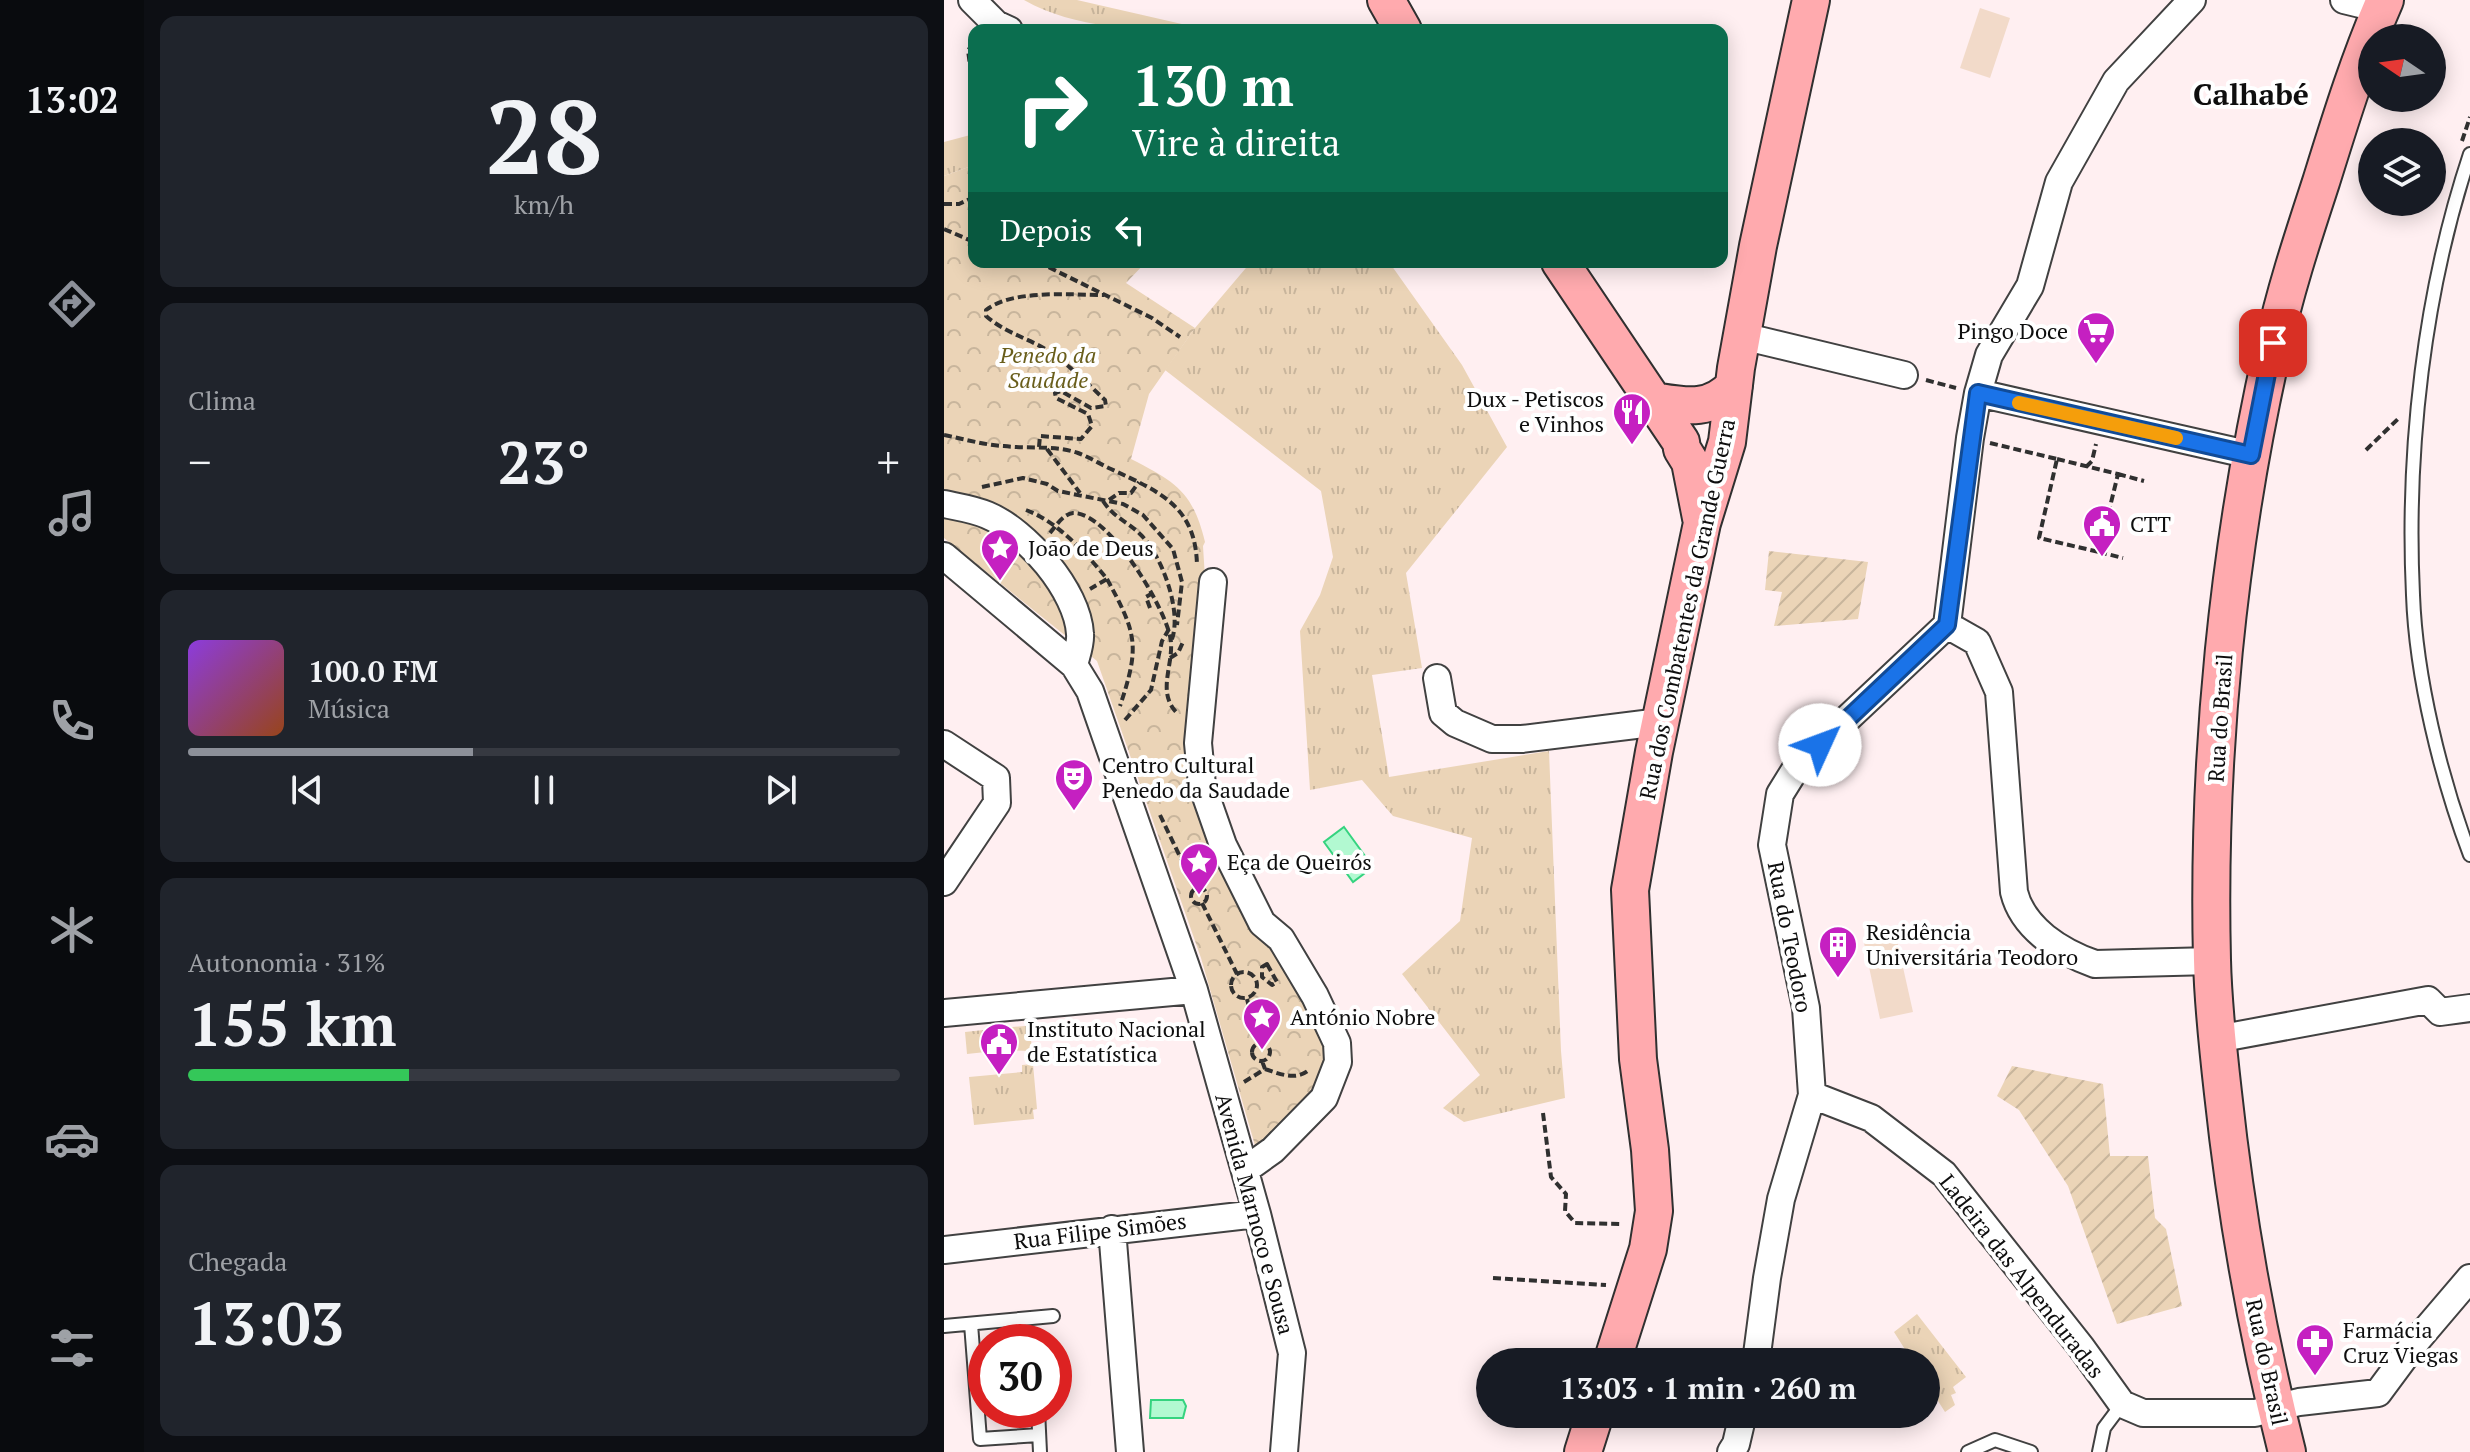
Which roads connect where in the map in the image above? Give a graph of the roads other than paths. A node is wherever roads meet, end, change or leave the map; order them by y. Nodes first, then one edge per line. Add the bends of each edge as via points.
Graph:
1 (972, 0) edge
2 (1386, 0) edge
3 (1811, 0) edge
4 (2192, 0) edge
5 (2344, 0) edge
6 (2383, 4) edge
7 (996, 24) edge
8 (1400, 24) edge
9 (2470, 154) edge
10 (1564, 268) edge
11 (1742, 336) junction
12 (1904, 375) dead end
13 (1734, 386) junction
14 (1978, 393) junction
15 (1654, 401) junction
16 (1705, 451) junction
17 (2251, 455) junction
18 (955, 506) edge
19 (944, 556) edge
20 (1213, 582) dead end
21 (1947, 625) junction
22 (1074, 665) junction
23 (1437, 678) dead end
24 (1660, 722) junction
25 (944, 744) edge
26 (2470, 855) edge
27 (944, 882) edge
28 (2212, 961) junction
29 (1194, 990) junction
30 (2470, 1008) edge
31 (944, 1013) edge
32 (2217, 1039) junction
33 (1812, 1095) junction
34 (1245, 1170) junction
35 (1257, 1214) junction
36 (1112, 1229) junction
37 (944, 1250) edge
38 (2470, 1278) edge
39 (1053, 1316) dead end
40 (968, 1324) edge
41 (971, 1324) edge
42 (944, 1326) edge
43 (1616, 1348) edge
44 (1758, 1348) edge
45 (2122, 1404) junction
46 (2276, 1408) junction
47 (1039, 1428) edge
48 (1591, 1428) edge
49 (1740, 1428) edge
50 (1039, 1435) junction
51 (981, 1446) edge
52 (1040, 1452) edge
53 (1130, 1452) edge
54 (1284, 1452) edge
55 (1583, 1452) edge
56 (1731, 1452) edge
57 (1968, 1452) edge
58 (2031, 1452) edge
59 (2099, 1452) edge
60 (2287, 1452) edge

1 - 7 street
2 - 8 main road
3 - 11 main road, Rua dos Combatentes da Grande Guerra
4 - 14 street via 2116,81 2059,182 2030,286 1989,355
5 - 6 street
6 - 17 main road, Rua do Brasil via 2296,258
9 - 26 lane via 2455,199 2427,334 2415,450 2413,597 2433,726
10 - 15 main road
11 - 12 street
11 - 13 main road, Rua dos Combatentes da Grande Guerra
13 - 15 main road via 1700,407
13 - 16 main road, Rua dos Combatentes da Grande Guerra
14 - 17 street
14 - 21 street
15 - 16 main road
16 - 24 main road, Rua dos Combatentes da Grande Guerra via 1702,523
17 - 28 main road, Rua do Brasil via 2222,665
18 - 22 street via 988,515 1034,549 1071,599 1081,635
19 - 22 street, Avenida Marnoco e Sousa
20 - 34 street via 1198,743 1202,785 1223,845 1262,923 1281,939 1337,1043 1338,1062 1324,1098 1273,1150
21 - 28 street via 1977,642 1999,692 2014,892 2025,919 2077,958 2095,964
21 - 33 street, Rua do Teodoro via 1798,765 1780,794 1772,845 1806,1008
22 - 29 street, Avenida Marnoco e Sousa via 1090,691
23 - 24 street via 1443,713 1492,739
24 - 43 main road, Rua dos Combatentes da Grande Guerra via 1630,890 1653,1224
25 - 27 street via 996,778 997,803
28 - 32 main road, Rua do Brasil
29 - 31 street
29 - 34 street, Avenida Marnoco e Sousa
30 - 32 street via 2440,1012 2428,1000
32 - 46 main road, Rua do Brasil via 2233,1187
33 - 44 street via 1781,1199
33 - 45 street, Ladeira das Alpenduradas via 1871,1118 1944,1174
34 - 35 street, Avenida Marnoco e Sousa
35 - 36 street, Rua Filipe Simões
35 - 54 street, Avenida Marnoco e Sousa via 1292,1353
36 - 37 street, Rua Filipe Simões
36 - 53 street
38 - 46 street via 2378,1393
39 - 41 lane
40 - 42 lane
45 - 46 street via 2143,1413 2255,1413
45 - 59 lane via 2104,1428
46 - 60 main road, Rua do Brasil
47 - 50 lane
48 - 55 main road
49 - 56 street
50 - 51 lane
50 - 52 lane
57 - 58 lane via 1995,1440

